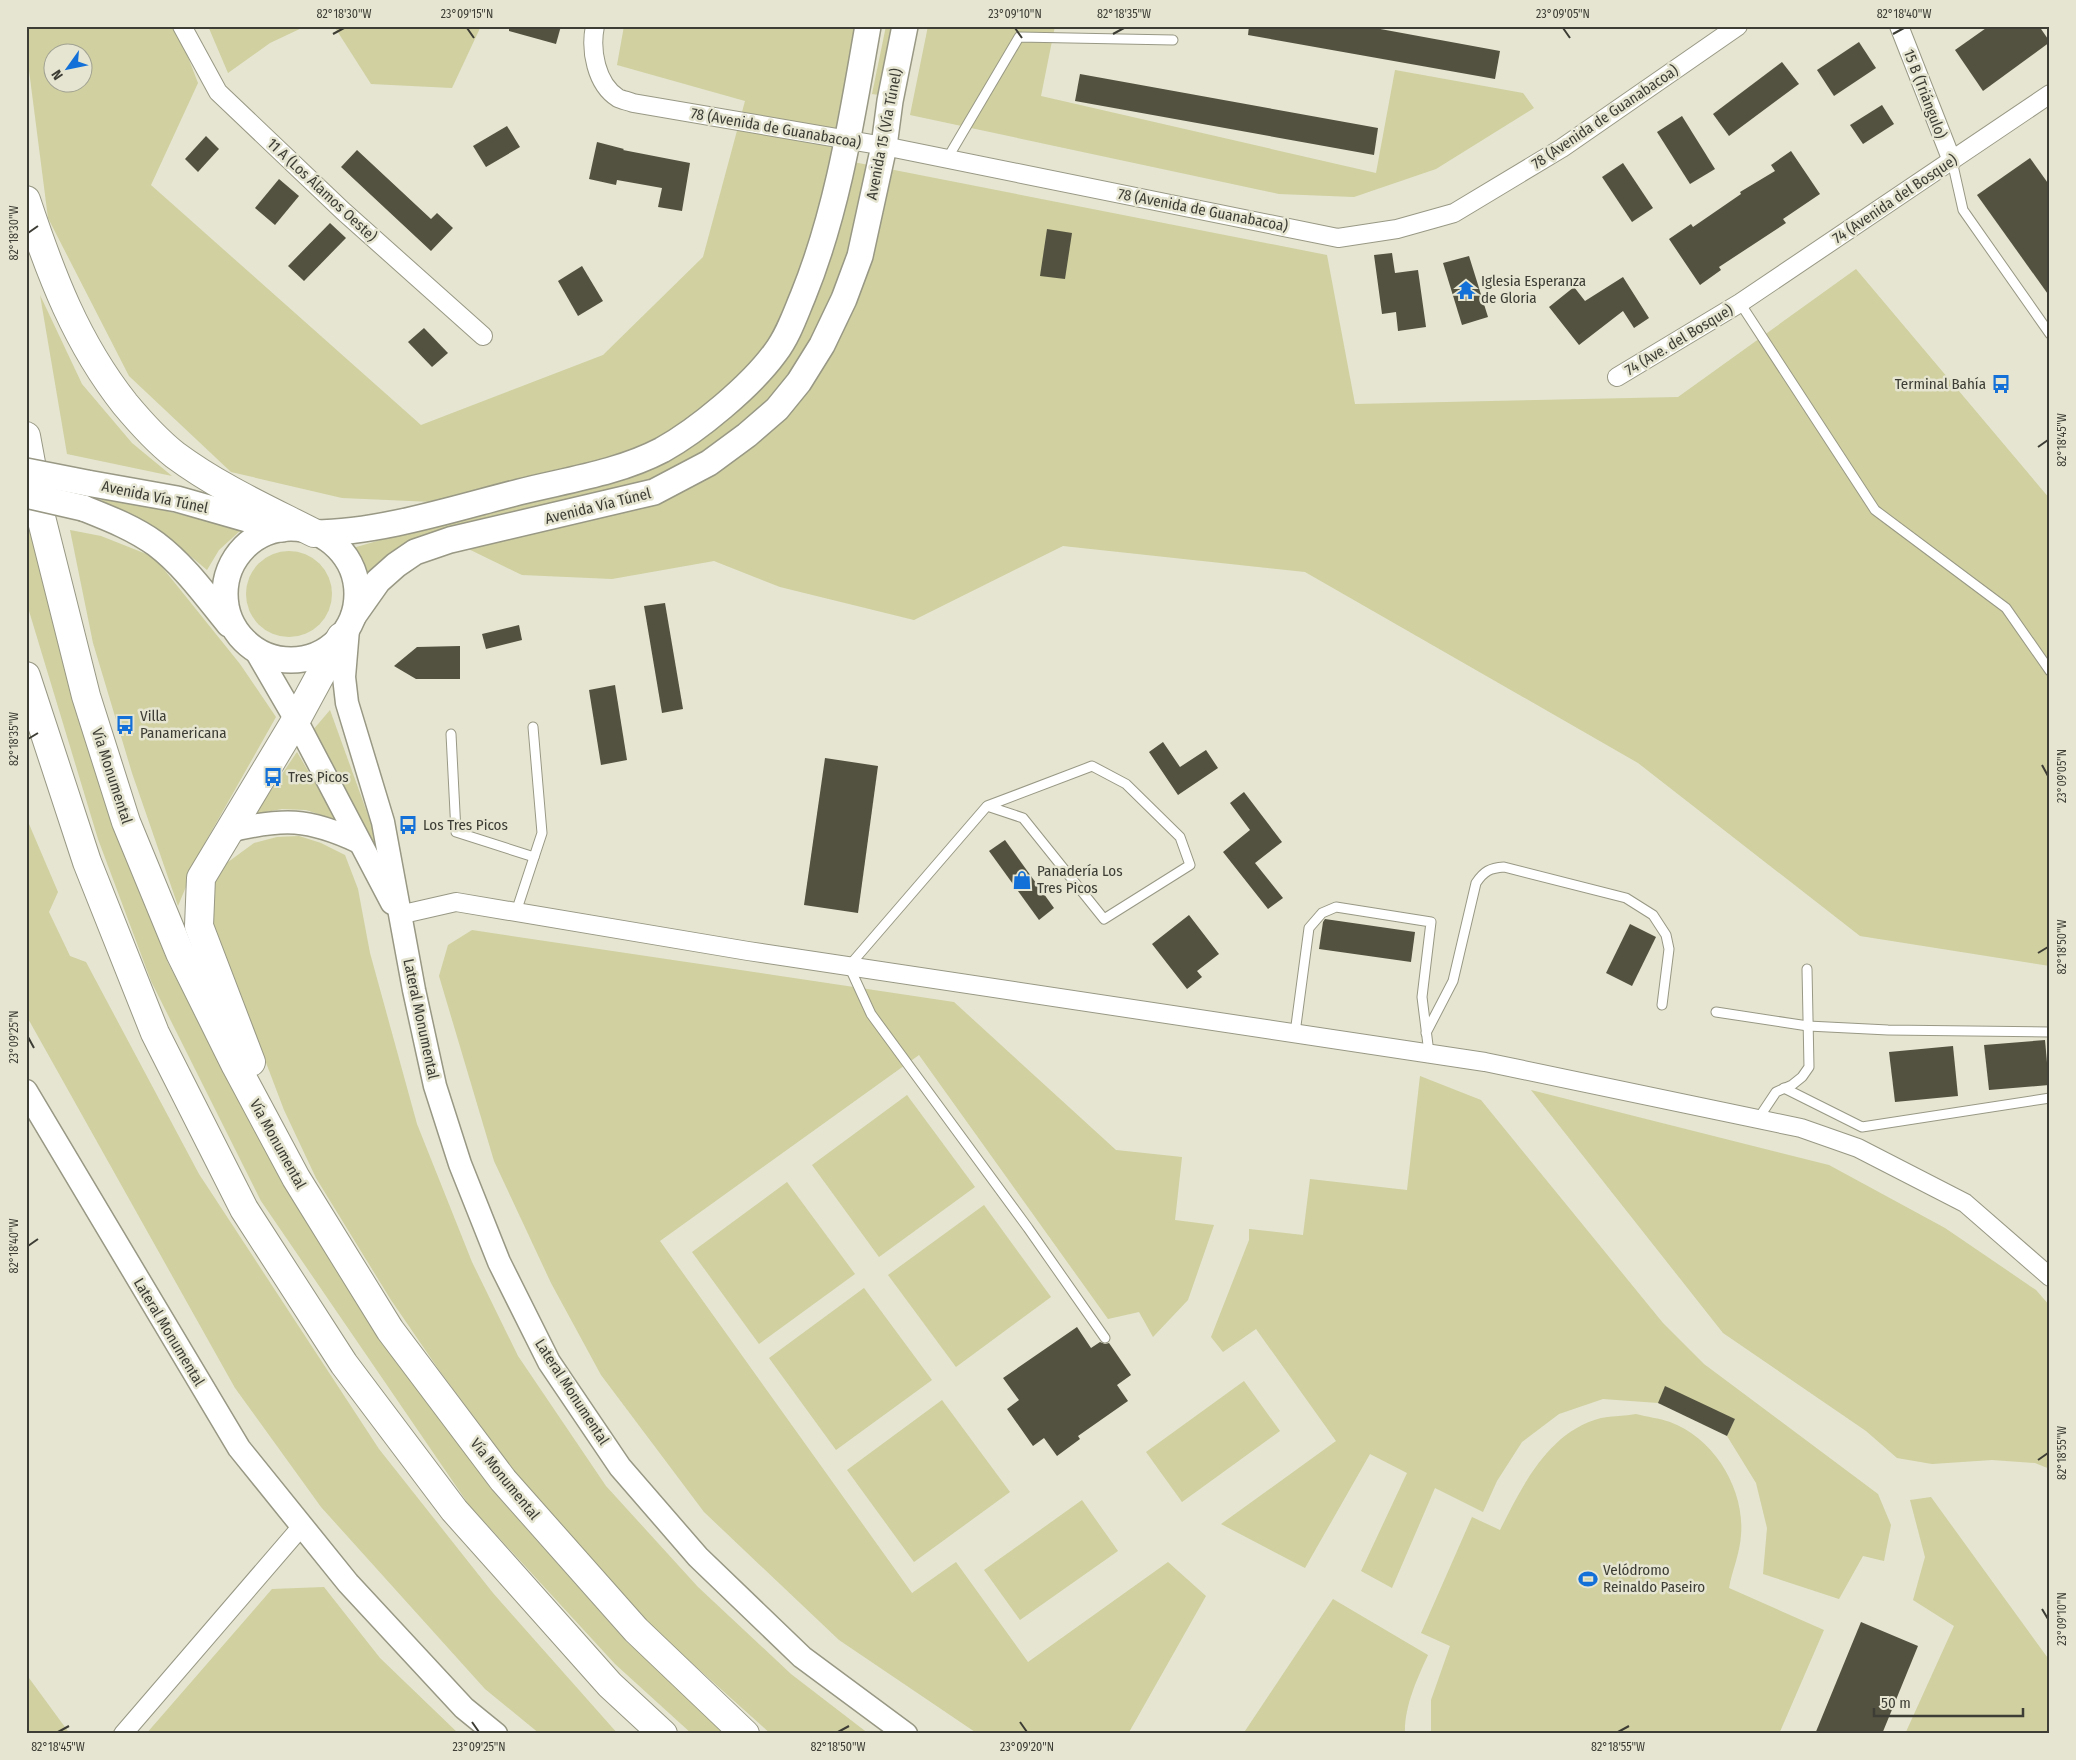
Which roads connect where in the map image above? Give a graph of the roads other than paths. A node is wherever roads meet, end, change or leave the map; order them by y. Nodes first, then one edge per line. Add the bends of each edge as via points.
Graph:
1 (182, 26) edge
2 (595, 26) edge
3 (868, 26) edge
4 (905, 26) edge
5 (1738, 26) edge
6 (1899, 26) edge
7 (1173, 40) dead end
8 (2050, 94) edge
9 (848, 140) junction
10 (884, 146) junction
11 (947, 159) junction
12 (1952, 161) junction
13 (26, 200) edge
14 (862, 241) joint
15 (1740, 303) junction
16 (2050, 334) edge
17 (483, 336) dead end
18 (1618, 377) dead end
19 (26, 436) edge
20 (26, 471) edge
21 (26, 495) edge
22 (282, 528) junction
23 (314, 533) junction
24 (348, 626) junction
25 (236, 633) junction
26 (256, 651) junction
27 (2050, 671) edge
28 (26, 676) edge
29 (296, 720) junction
30 (533, 727) dead end
31 (26, 734) edge
32 (451, 734) dead end
33 (987, 806) junction
34 (228, 830) junction
35 (359, 842) junction
36 (534, 857) junction
37 (87, 862) junction
38 (516, 912) junction
39 (399, 915) junction
40 (849, 966) junction
41 (1807, 969) dead end
42 (1662, 1004) dead end
43 (1716, 1012) dead end
44 (1808, 1026) junction
45 (2050, 1032) edge
46 (1295, 1033) junction
47 (1426, 1033) junction
48 (1429, 1053) junction
49 (1784, 1088) junction
50 (26, 1092) edge
51 (2050, 1098) edge
52 (1758, 1119) junction
53 (296, 1178) junction
54 (2050, 1277) edge
55 (1106, 1338) dead end
56 (302, 1526) junction
57 (123, 1734) edge
58 (496, 1734) edge
59 (663, 1734) edge
60 (745, 1734) edge
61 (906, 1734) edge

1 - 17 street, 11 A (Los Álamos Oeste) via 218,92
2 - 9 street, 78 (Avenida de Guanabacoa) via 595,60 603,84 618,98 658,108
3 - 9 main road
4 - 10 main road, Avenida 15 (Vía Túnel)
5 - 11 street, 78 (Avenida de Guanabacoa) via 1562,148 1454,213 1397,229 1338,238
6 - 12 street, 15 B (Triángulo)
7 - 11 lane via 1019,37
8 - 12 street, 74 (Avenida del Bosque)
9 - 10 street, 78 (Avenida de Guanabacoa)
9 - 23 main road via 816,266 792,324 776,352 757,375 724,406 663,449 596,474 454,509 337,533
10 - 11 street, 78 (Avenida de Guanabacoa)
10 - 14 main road, Avenida 15 (Vía Túnel)
12 - 15 street, 74 (Avenida del Bosque)
12 - 16 lane via 1963,210
13 - 23 highway via 65,307 91,355 144,428 207,477
14 - 24 main road, Avenida Vía Túnel via 860,256 844,299 822,345 799,382 777,408 732,446 709,463 654,492 450,540 415,552 378,581
15 - 18 street, 74 (Ave. del Bosque)
15 - 27 lane via 1875,510 2006,608
19 - 53 highway, Vía Monumental via 41,517 86,696 126,822 180,954
20 - 22 main road, Avenida Vía Túnel, bridge via 178,499
21 - 25 main road, Avenida Vía Túnel, bridge via 83,508 156,544 186,571
22 - 23 main road
22 - 25 main road via 261,535 242,548 230,567 225,590 226,605
23 - 24 main road via 341,552 352,571 356,592
24 - 26 main road via 327,650 310,658 292,661
24 - 29 highway
24 - 39 street, Lateral Monumental via 344,677 347,703 383,822
25 - 26 main road
26 - 29 street, Lateral Monumental
28 - 37 highway
29 - 34 highway
29 - 35 street, Lateral Monumental
30 - 36 lane via 542,833
31 - 37 highway
32 - 36 lane via 456,832
33 - 33 lane via 1023,818 1104,919 1190,865 1180,837 1126,784 1092,766
33 - 40 lane
34 - 35 street via 259,824 300,822 333,830
34 - 53 highway via 201,878 199,926
35 - 39 street, Lateral Monumental
36 - 38 lane
37 - 59 highway via 155,1033 244,1209 344,1364 454,1510 610,1685
38 - 39 street via 456,902
38 - 40 street
39 - 61 street, Lateral Monumental via 435,1086 460,1164 499,1262 550,1362 620,1467 698,1556 802,1657
40 - 46 street
40 - 55 lane via 870,1014
41 - 44 lane
42 - 47 lane via 1669,949 1666,935 1653,915 1626,898 1504,867 1492,868 1476,883 1453,981
43 - 44 lane
44 - 45 lane
44 - 49 lane via 1809,1067 1802,1077
46 - 47 lane via 1309,928 1322,913 1336,907 1431,922 1422,997
46 - 48 street
47 - 48 lane
48 - 52 street via 1531,1070
49 - 51 lane via 1862,1127
49 - 52 lane via 1776,1092
50 - 56 street, Lateral Monumental via 239,1448
52 - 54 street via 1801,1128 1858,1148 1965,1203
53 - 60 highway, Vía Monumental via 390,1330 503,1480 636,1630
56 - 57 street
56 - 58 street, Lateral Monumental via 348,1583 464,1708

